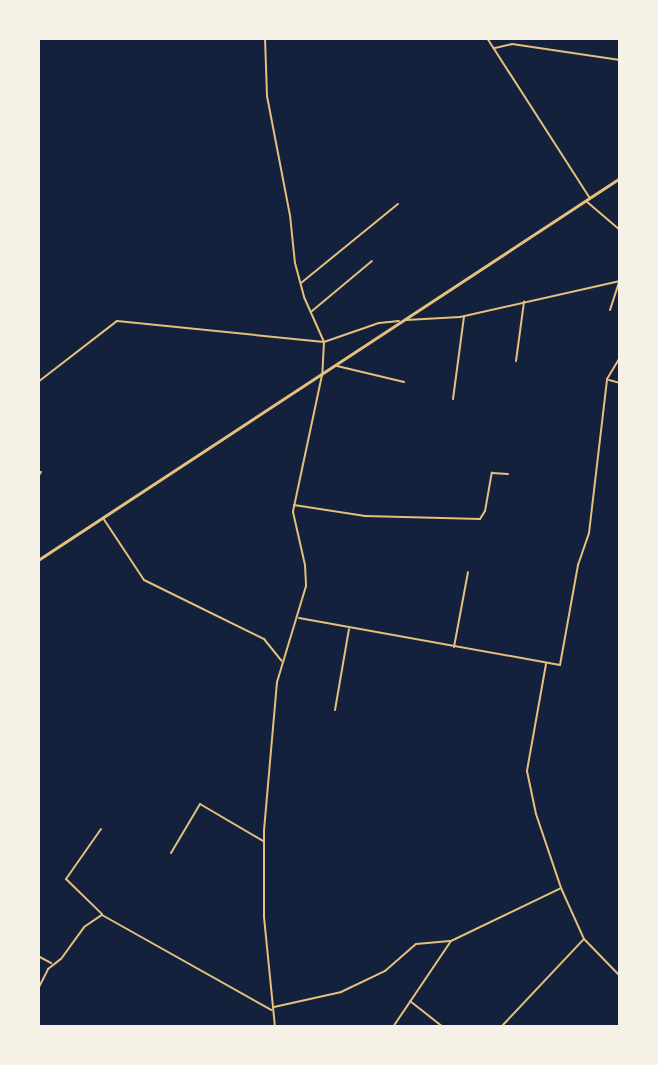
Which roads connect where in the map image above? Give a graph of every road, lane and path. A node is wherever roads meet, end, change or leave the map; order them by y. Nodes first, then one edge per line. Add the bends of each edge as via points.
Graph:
1 (265, 38) edge
2 (487, 38) edge
3 (512, 38) edge
4 (512, 44) junction
5 (494, 48) junction
6 (620, 60) edge
7 (620, 178) edge
8 (588, 199) junction
9 (398, 204) dead end
10 (620, 230) edge
11 (372, 261) dead end
12 (620, 281) edge
13 (300, 284) junction
14 (524, 301) junction
15 (610, 310) dead end
16 (312, 312) junction
17 (465, 316) junction
18 (406, 320) junction
19 (324, 342) junction
20 (620, 357) edge
21 (516, 361) dead end
22 (337, 366) junction
23 (322, 375) junction
24 (607, 379) junction
25 (38, 382) edge
26 (404, 382) dead end
27 (620, 383) edge
28 (453, 399) dead end
29 (41, 472) dead end
30 (508, 474) dead end
31 (38, 477) edge
32 (293, 504) junction
33 (102, 518) junction
34 (38, 560) edge
35 (468, 572) dead end
36 (298, 618) junction
37 (350, 628) junction
38 (454, 648) junction
39 (283, 662) junction
40 (546, 662) junction
41 (335, 710) dead end
42 (101, 829) dead end
43 (264, 841) junction
44 (171, 853) dead end
45 (561, 888) junction
46 (102, 915) junction
47 (584, 939) junction
48 (451, 941) junction
49 (38, 956) edge
50 (53, 965) junction
51 (620, 976) edge
52 (38, 989) edge
53 (410, 1001) junction
54 (273, 1009) junction
55 (275, 1027) edge
56 (393, 1027) edge
57 (443, 1027) edge
58 (501, 1027) edge

1 - 13 street via 271,125
2 - 5 street
3 - 4 street
4 - 5 street
4 - 6 street
5 - 8 street
7 - 8 main road
8 - 10 street
8 - 18 main road
9 - 13 street
11 - 16 street
12 - 14 street
12 - 15 street
13 - 16 street
14 - 17 street
14 - 21 street
16 - 19 street
17 - 18 street
17 - 28 street
18 - 19 street via 379,323
18 - 22 main road
19 - 23 street
19 - 25 street via 117,321
20 - 24 street
22 - 23 main road
22 - 26 street
23 - 32 street
23 - 33 main road
24 - 27 street
24 - 40 street via 589,533 560,665
29 - 31 street
30 - 32 street via 492,473 480,519 365,516
32 - 36 street via 307,577
33 - 34 main road
33 - 39 street via 144,580 264,639
35 - 38 street
36 - 37 street
36 - 39 street
37 - 38 street
37 - 41 street
38 - 40 street
39 - 43 street
40 - 45 street via 527,771
42 - 46 street via 66,879
43 - 44 street via 200,804
43 - 54 street via 264,917
45 - 47 street
45 - 48 street
46 - 50 street via 84,927
46 - 54 street
47 - 51 street
47 - 58 street
48 - 53 street
48 - 54 street via 416,944 385,971 341,992
49 - 50 street
50 - 52 street
53 - 56 street
53 - 57 street
54 - 55 street

